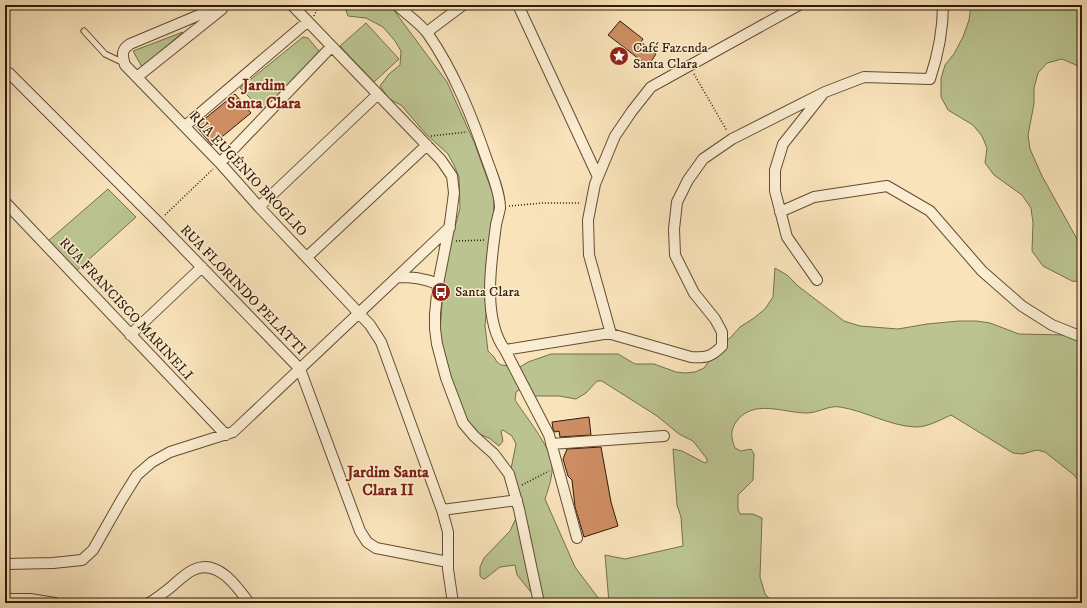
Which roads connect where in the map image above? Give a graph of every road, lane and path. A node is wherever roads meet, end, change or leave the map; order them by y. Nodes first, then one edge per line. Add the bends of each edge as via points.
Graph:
1 (223, 5) edge
2 (227, 5) edge
3 (292, 5) edge
4 (397, 5) edge
5 (463, 5) edge
6 (518, 5) edge
7 (799, 5) edge
8 (943, 5) edge
9 (307, 22) junction
10 (84, 31) dead end
11 (427, 32) junction
12 (331, 47) junction
13 (124, 63) junction
14 (690, 66) junction
15 (9, 73) dead end
16 (137, 77) junction
17 (825, 92) junction
18 (377, 95) junction
19 (185, 126) junction
20 (477, 130) junction
21 (732, 140) junction
22 (423, 141) junction
23 (220, 163) junction
24 (598, 177) junction
25 (5, 202) edge
26 (591, 203) junction
27 (259, 207) junction
28 (500, 207) junction
29 (780, 212) junction
30 (158, 222) junction
31 (450, 227) junction
32 (494, 239) junction
33 (447, 241) junction
34 (306, 258) junction
35 (202, 267) junction
36 (397, 277) junction
37 (817, 280) dead end
38 (438, 284) junction
39 (359, 313) junction
40 (611, 334) junction
41 (130, 335) junction
42 (1082, 337) edge
43 (505, 350) junction
44 (300, 369) junction
45 (226, 435) junction
46 (664, 436) dead end
47 (551, 444) junction
48 (547, 472) dead end
49 (522, 485) dead end
50 (516, 500) junction
51 (442, 510) junction
52 (577, 538) dead end
53 (448, 562) junction
54 (5, 564) edge
55 (5, 599) edge
56 (55, 603) edge
57 (148, 603) edge
58 (249, 603) edge
59 (453, 603) edge
60 (540, 603) edge

1 - 13 street via 130,44 122,52
2 - 16 street
3 - 9 street
4 - 11 street
5 - 11 street
6 - 24 street
7 - 14 street
8 - 17 street via 943,23 930,79 864,77
9 - 12 street
9 - 19 street
10 - 13 lane via 105,54
11 - 20 street via 448,66
12 - 18 street
12 - 23 street
13 - 16 street, RUA EUGÊNIO BROGLIO
14 - 21 path
14 - 24 street via 651,87 615,136
15 - 30 street, RUA FLORINDO PELATTI
16 - 19 street, RUA EUGÊNIO BROGLIO
17 - 21 street
17 - 29 street via 783,144 775,170 775,191
18 - 22 street
18 - 27 street
19 - 23 street, RUA EUGÊNIO BROGLIO
20 - 22 path
20 - 28 street via 495,183
21 - 40 street via 703,159 688,180 677,202 674,229 675,255 694,293 722,332 722,346 713,355 691,357
22 - 31 street via 452,176 454,193
22 - 34 street
23 - 27 street, RUA EUGÊNIO BROGLIO
23 - 30 path
24 - 26 street
25 - 41 street, RUA FRANCISCO MARINELI
26 - 28 path via 543,203
26 - 40 street via 588,220 589,255
27 - 34 street, RUA EUGÊNIO BROGLIO
28 - 32 street
29 - 37 street via 787,237
29 - 42 street via 814,197 887,186 930,211 982,271 1022,306 1052,325
30 - 35 street, RUA FLORINDO PELATTI
31 - 33 street
31 - 36 street
32 - 33 path
32 - 43 street via 490,307 495,330
33 - 38 street
34 - 39 street, RUA EUGÊNIO BROGLIO
35 - 41 street
35 - 44 street, RUA FLORINDO PELATTI
36 - 38 street via 424,279
36 - 39 street
38 - 50 street via 435,314 437,344 462,423 494,454 509,474
39 - 44 street
39 - 51 street, RUA EUGÊNIO BROGLIO via 381,342
40 - 43 street
41 - 45 street, RUA FRANCISCO MARINELI
43 - 47 street via 549,435
44 - 45 street via 233,432
44 - 53 street, RUA FLORINDO PELATTI via 360,531 367,542 376,548
45 - 54 street via 170,452 152,462 137,475 94,550 82,560
46 - 47 street
47 - 52 street
48 - 49 path
50 - 51 street
50 - 60 street
51 - 53 street, RUA EUGÊNIO BROGLIO via 448,532
53 - 59 street, RUA EUGÊNIO BROGLIO
55 - 56 street
57 - 58 street via 193,570 205,566 216,568 232,581

